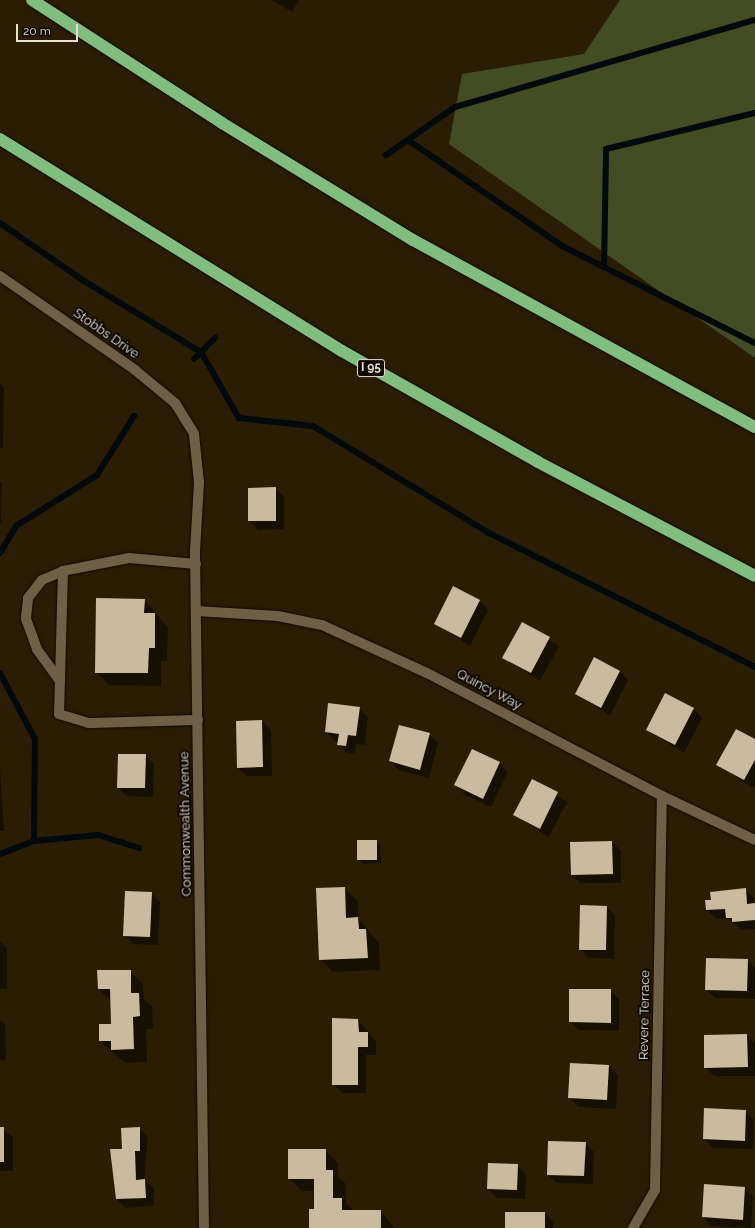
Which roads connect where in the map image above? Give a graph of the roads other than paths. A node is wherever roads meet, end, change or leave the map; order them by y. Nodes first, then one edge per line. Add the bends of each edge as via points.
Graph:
1 (32, 0) edge
2 (0, 139) edge
3 (0, 276) edge
4 (188, 421) joint
5 (755, 427) edge
6 (196, 564) junction
7 (63, 571) junction
8 (755, 576) edge
9 (196, 611) junction
10 (60, 680) junction
11 (198, 720) junction
12 (662, 796) junction
13 (755, 840) edge
14 (204, 1228) edge
15 (633, 1228) edge

1 - 5 highway via 407,236
2 - 8 highway, I 95 via 349,355 558,473
3 - 4 street, Stobbs Drive via 135,370 175,403
4 - 6 street, Commonwealth Avenue via 194,434 199,482
6 - 7 street via 129,558
6 - 9 street, Commonwealth Avenue
7 - 10 street
7 - 10 street via 42,580 28,598 26,618 37,649
9 - 11 street, Commonwealth Avenue
9 - 12 street, Quincy Way via 278,616 322,625 427,673
10 - 11 street via 59,714 89,723
11 - 14 street, Commonwealth Avenue
12 - 13 street, Quincy Way
12 - 15 street, Revere Terrace via 655,1190

